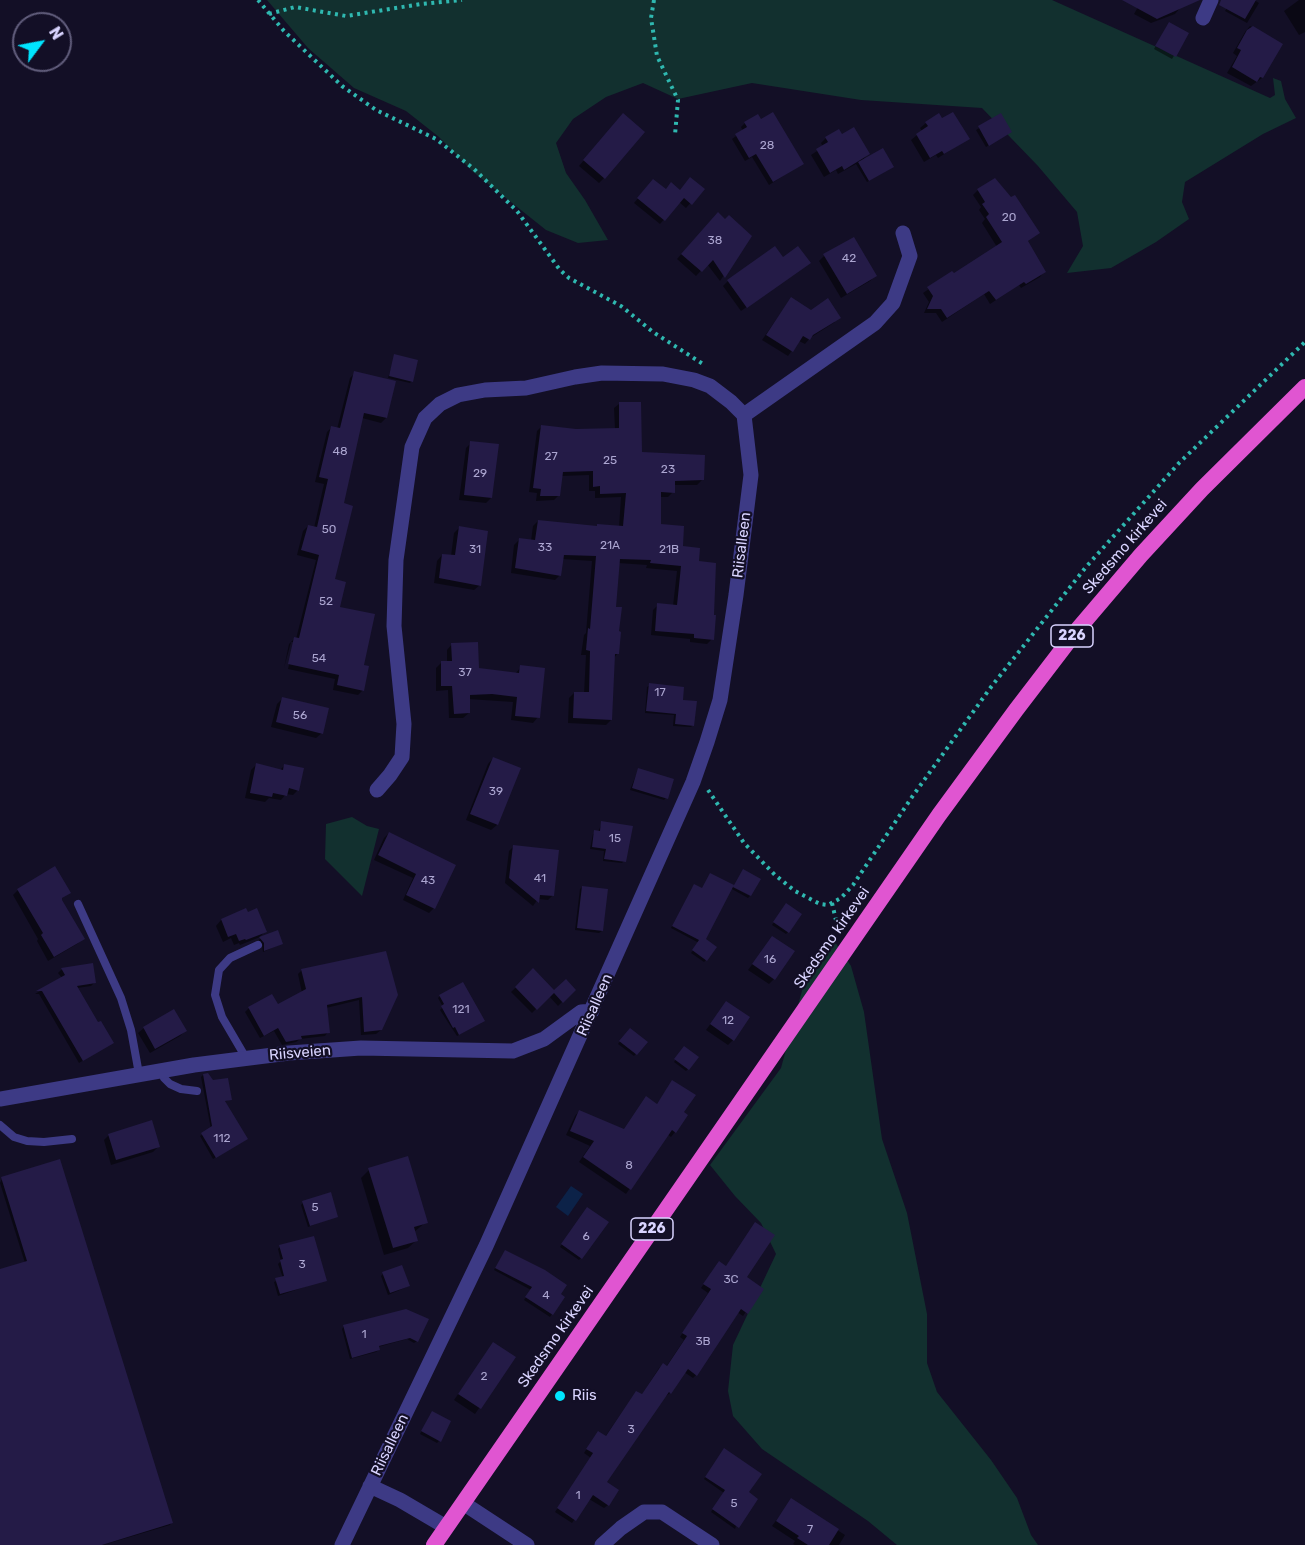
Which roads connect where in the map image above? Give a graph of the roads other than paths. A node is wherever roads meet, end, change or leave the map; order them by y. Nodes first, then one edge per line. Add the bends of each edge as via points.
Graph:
1 (1211, 0) edge
2 (1203, 18) dead end
3 (903, 233) dead end
4 (1305, 387) edge
5 (744, 415) junction
6 (377, 790) dead end
7 (78, 904) dead end
8 (258, 945) dead end
9 (592, 1011) junction
10 (246, 1058) junction
11 (162, 1070) junction
12 (139, 1074) junction
13 (197, 1091) dead end
14 (0, 1099) edge
15 (0, 1125) edge
16 (72, 1139) dead end
17 (370, 1486) junction
18 (463, 1503) junction
19 (446, 1527) junction
20 (342, 1545) edge
21 (434, 1545) edge
22 (527, 1545) edge
23 (602, 1545) edge
24 (712, 1545) edge

1 - 2 street
3 - 5 street via 910,256 892,303 875,324
4 - 18 highway, Skedsmo kirkevei / 226 via 1174,517 1035,684 939,815
5 - 6 street via 717,390 694,380 663,374 602,373 526,388 458,394 425,418 412,447 396,560 394,626 404,724 402,757
5 - 9 street, Riisalleen via 751,474 720,700 693,782
7 - 12 lane via 121,998
8 - 10 lane via 224,964 216,978 214,995
9 - 10 street, Riisveien via 581,1012 544,1039 513,1051 361,1048
9 - 17 street, Riisalleen via 486,1246
10 - 11 street, Riisveien
11 - 12 street, Riisveien
11 - 13 lane via 170,1084
12 - 14 street, Riisveien
15 - 16 lane via 14,1137 27,1141
17 - 19 street, Riisalleen
17 - 20 street
18 - 19 highway, Skedsmo kirkevei / 226
18 - 22 street
19 - 21 highway, Skedsmo kirkevei / 226
23 - 24 street via 644,1512 662,1512

